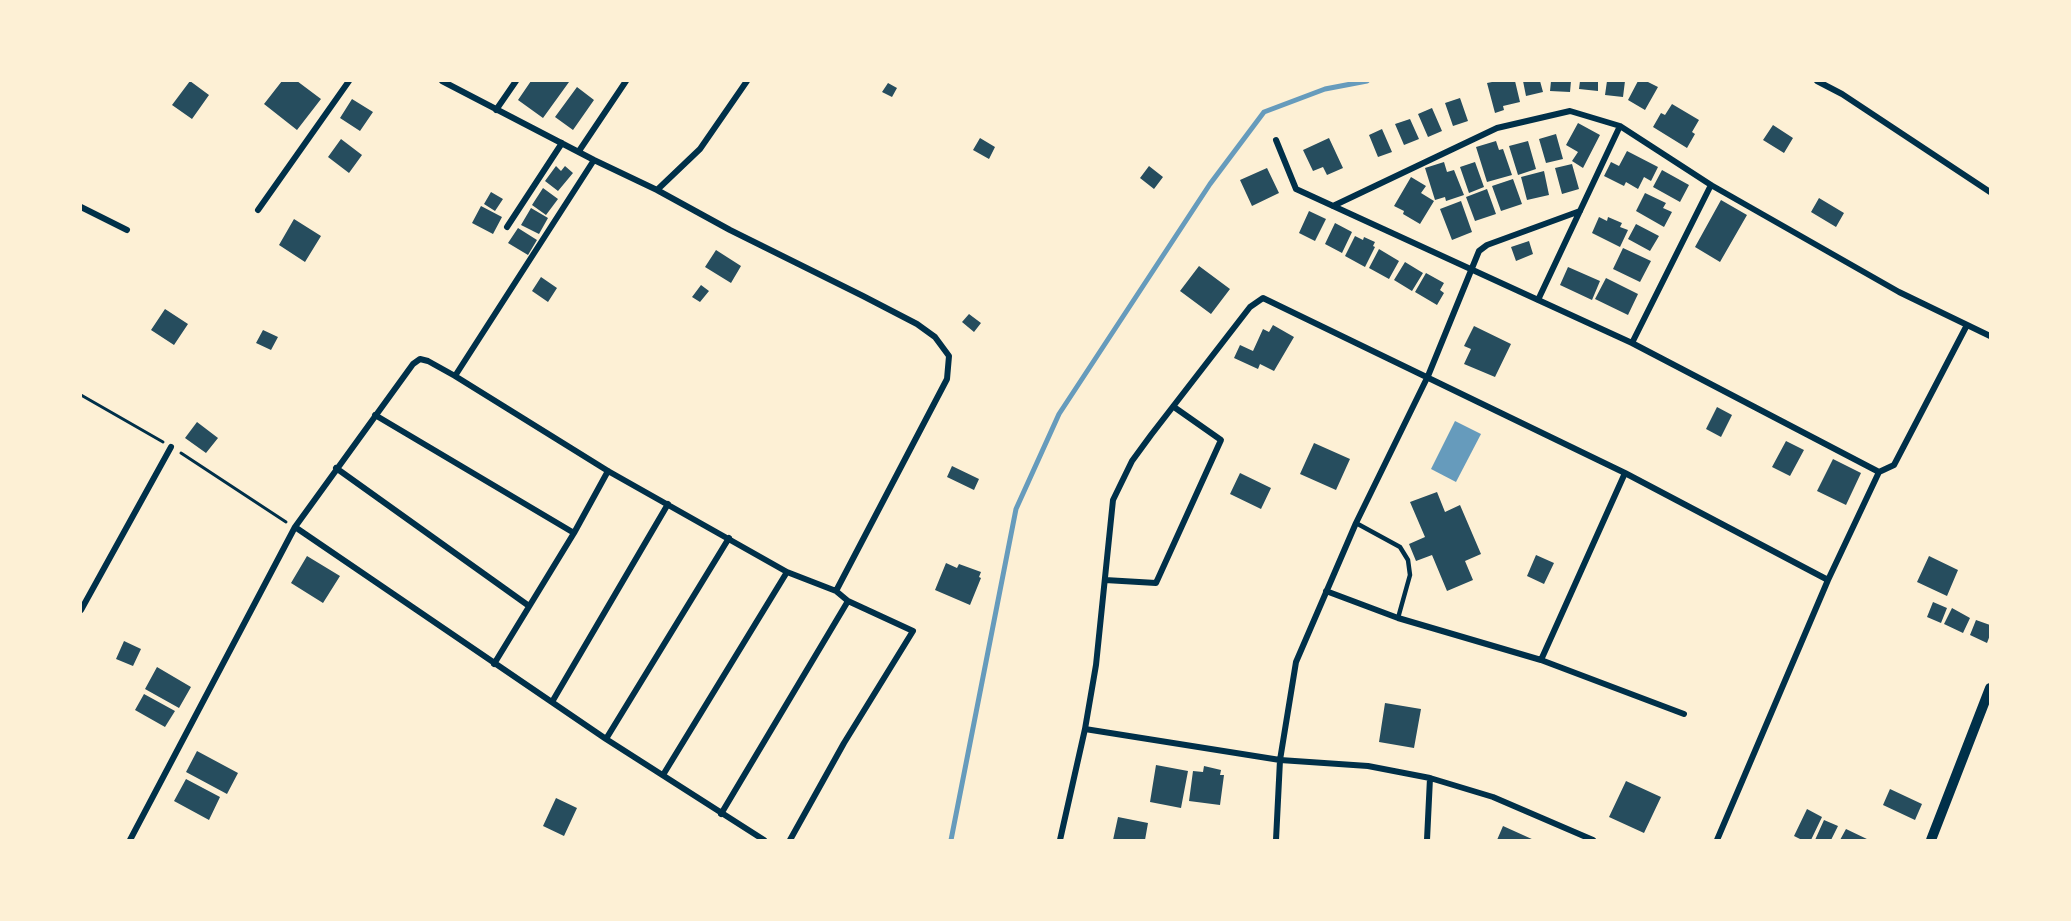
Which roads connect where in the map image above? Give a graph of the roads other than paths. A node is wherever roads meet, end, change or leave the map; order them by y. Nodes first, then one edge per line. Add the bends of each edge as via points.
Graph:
1 (348, 81) edge
2 (442, 81) edge
3 (516, 81) edge
4 (626, 81) edge
5 (747, 81) edge
6 (1817, 81) edge
7 (496, 110) junction
8 (1620, 126) junction
9 (1276, 140) dead end
10 (562, 143) junction
11 (579, 151) junction
12 (594, 160) junction
13 (1711, 185) junction
14 (657, 190) junction
15 (1990, 192) edge
16 (1333, 206) junction
17 (81, 207) edge
18 (258, 210) dead end
19 (1580, 211) junction
20 (507, 227) dead end
21 (127, 230) dead end
22 (1471, 268) junction
23 (1538, 300) junction
24 (1967, 325) junction
25 (1990, 336) edge
26 (1632, 343) junction
27 (455, 376) junction
28 (1428, 376) junction
29 (1174, 407) junction
30 (375, 415) junction
31 (171, 447) road end
32 (336, 468) junction
33 (608, 471) junction
34 (1879, 472) junction
35 (1625, 473) junction
36 (668, 504) junction
37 (1356, 523) junction
38 (295, 527) junction
39 (574, 533) junction
40 (729, 538) junction
41 (787, 572) junction
42 (1105, 580) junction
43 (1828, 580) junction
44 (836, 591) junction
45 (1326, 591) junction
46 (848, 601) junction
47 (529, 606) junction
48 (81, 610) edge
49 (1398, 618) junction
50 (1541, 660) junction
51 (494, 664) junction
52 (1990, 688) edge
53 (552, 702) junction
54 (1684, 714) dead end
55 (1085, 729) junction
56 (606, 739) junction
57 (1280, 760) junction
58 (663, 775) junction
59 (1430, 778) junction
60 (721, 814) junction
61 (130, 840) edge
62 (764, 840) edge
63 (790, 840) edge
64 (1060, 840) edge
65 (1275, 840) edge
66 (1427, 840) edge
67 (1593, 840) edge
68 (1718, 840) edge
69 (1930, 840) edge

1 - 18 street
2 - 7 street
3 - 7 street
4 - 11 street
5 - 14 street via 700,148
6 - 15 street
7 - 10 street
8 - 13 street
8 - 16 street via 1570,111 1497,128
8 - 19 street
9 - 16 street via 1296,189
10 - 11 street
10 - 20 street
11 - 12 street
12 - 14 street
12 - 27 street
13 - 24 street via 1899,292
13 - 26 street
14 - 44 street via 917,324 935,337 949,356 947,379
16 - 22 street
17 - 21 street
19 - 22 street via 1487,245 1479,251
19 - 23 street
22 - 23 street
22 - 28 street
23 - 26 street
24 - 25 street
24 - 34 street via 1894,465
26 - 34 street
27 - 30 street via 420,359
27 - 33 street
28 - 29 street via 1263,298 1250,307
28 - 35 street
28 - 37 street
29 - 42 street via 1132,461 1113,500
29 - 42 street via 1221,440 1156,584
30 - 32 street
30 - 39 street
31 - 48 street
32 - 38 street
32 - 47 street
33 - 36 street
33 - 39 street
34 - 43 street
35 - 43 street
35 - 50 street
36 - 40 street
36 - 53 street
37 - 45 street
37 - 49 lane via 1400,547 1408,560 1410,575
38 - 51 street
38 - 61 street
39 - 47 street
40 - 41 street
40 - 56 street
41 - 44 street
41 - 58 street
42 - 55 street
43 - 68 street
44 - 46 street
45 - 49 street
45 - 57 street via 1296,662
46 - 60 street
46 - 63 street via 913,631
47 - 51 street
49 - 50 street
50 - 54 street
51 - 53 street
52 - 69 street
53 - 56 street
55 - 57 street
55 - 64 street
56 - 58 street
57 - 59 street via 1368,766
57 - 65 street
58 - 60 street
59 - 66 street
59 - 67 street via 1493,797
60 - 62 street

